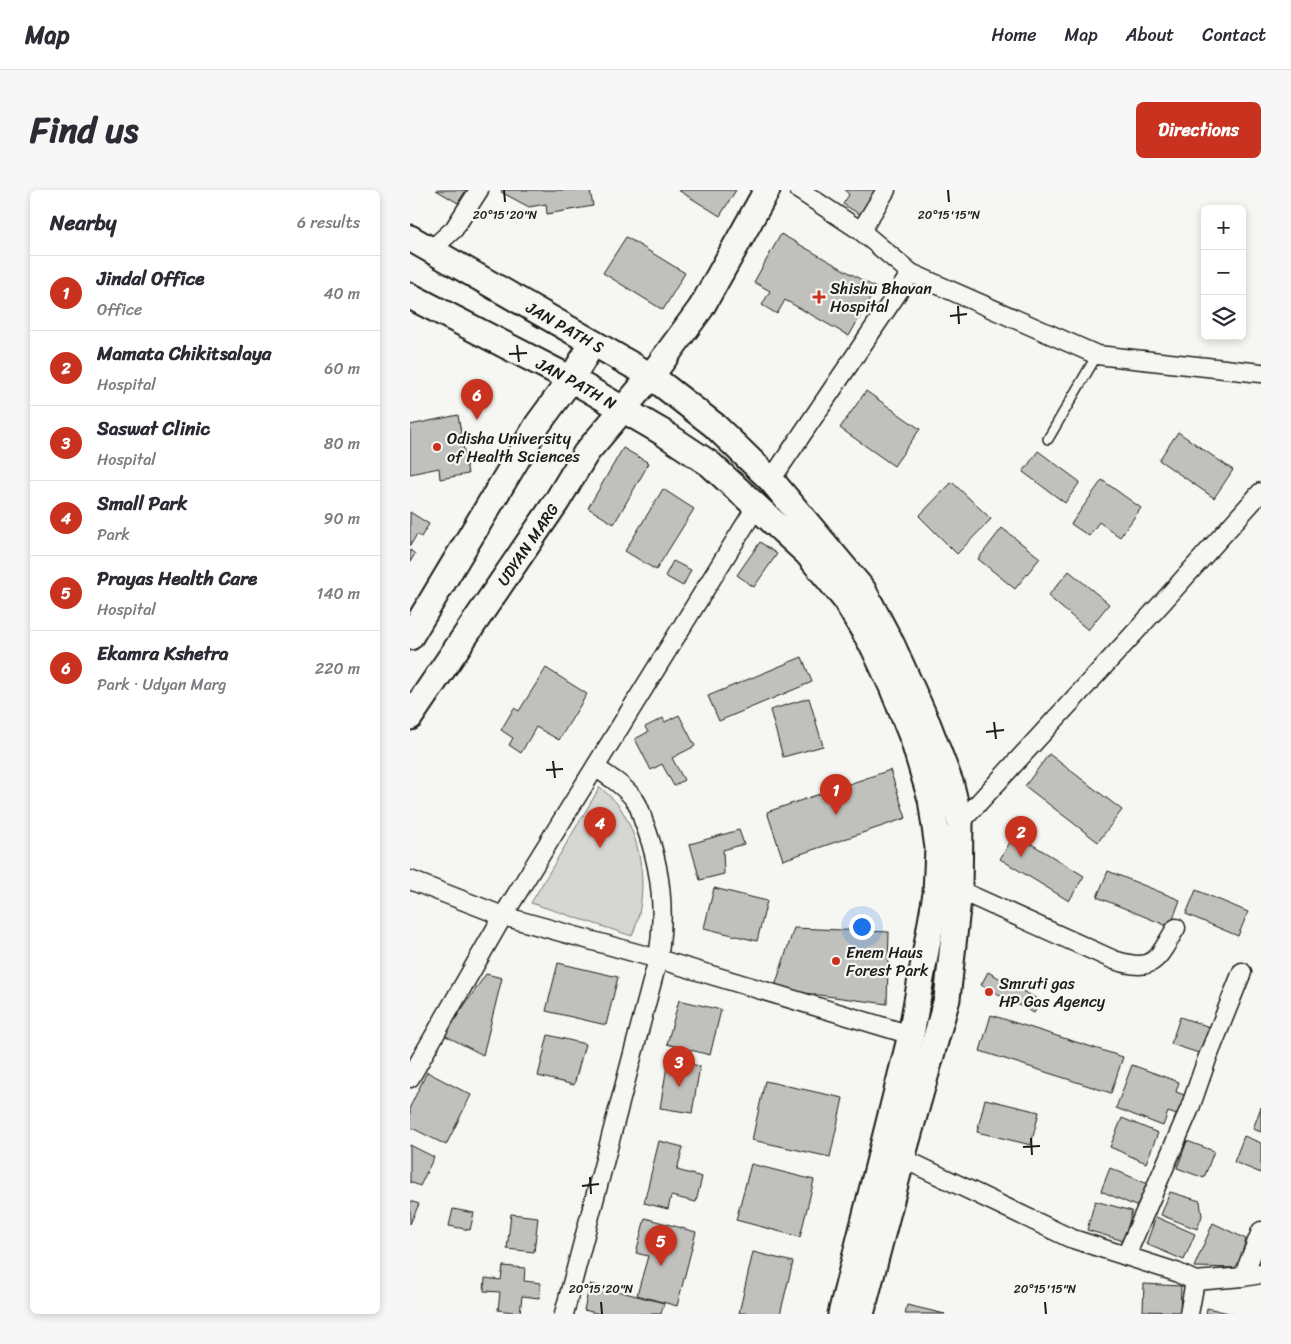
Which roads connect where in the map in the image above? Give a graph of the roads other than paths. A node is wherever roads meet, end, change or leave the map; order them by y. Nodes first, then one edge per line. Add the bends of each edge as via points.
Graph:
1 (478, 190) edge
2 (799, 190) edge
3 (886, 190) edge
4 (766, 193) edge
5 (861, 231) junction
6 (421, 243) edge
7 (911, 273) junction
8 (410, 296) edge
9 (593, 343) junction
10 (1097, 355) junction
11 (1261, 373) edge
12 (651, 376) junction
13 (571, 379) junction
14 (622, 410) junction
15 (1048, 439) dead end
16 (771, 480) junction
17 (1261, 492) edge
18 (756, 507) junction
19 (410, 637) edge
20 (410, 717) edge
21 (596, 768) junction
22 (960, 823) junction
23 (410, 880) edge
24 (947, 892) junction
25 (503, 916) junction
26 (1176, 928) dead end
27 (658, 959) junction
28 (1242, 972) dead end
29 (911, 1035) junction
30 (410, 1078) edge
31 (902, 1158) junction
32 (1261, 1231) edge
33 (1126, 1256) junction
34 (1261, 1274) edge
35 (1243, 1277) junction
36 (1196, 1281) junction
37 (564, 1314) edge
38 (841, 1314) edge
39 (861, 1314) edge
40 (1189, 1314) edge

1 - 6 street via 454,229
2 - 5 street
3 - 5 street
4 - 12 street, UDYAN MARG via 701,308
5 - 7 street
6 - 9 street, JAN PATH S
7 - 10 street
7 - 16 street
8 - 13 street, JAN PATH N
9 - 12 street, JAN PATH S
9 - 13 street
10 - 11 street
10 - 15 lane
12 - 14 street, UDYAN MARG
12 - 16 street, JAN PATH S via 714,425
13 - 14 street, JAN PATH N
13 - 19 street via 538,424
14 - 18 street, JAN PATH N via 710,464
14 - 20 street, UDYAN MARG via 586,453
16 - 22 street, JAN PATH S via 863,590 928,725 951,785
17 - 22 street
18 - 21 street
18 - 24 street, JAN PATH N via 807,553 845,599 878,656 913,739 932,799
21 - 25 street
21 - 27 street via 636,800 652,842 661,887 662,933
22 - 24 street, JAN PATH S
23 - 25 street
24 - 26 street via 1114,960 1138,966 1156,959
24 - 29 street
24 - 31 street via 947,999
25 - 27 street
25 - 30 street
27 - 29 street
27 - 37 street
28 - 33 street via 1190,1108
29 - 38 street
31 - 33 street via 1070,1238
31 - 39 street
32 - 35 street
33 - 36 street
34 - 35 street
35 - 36 street
36 - 40 street

